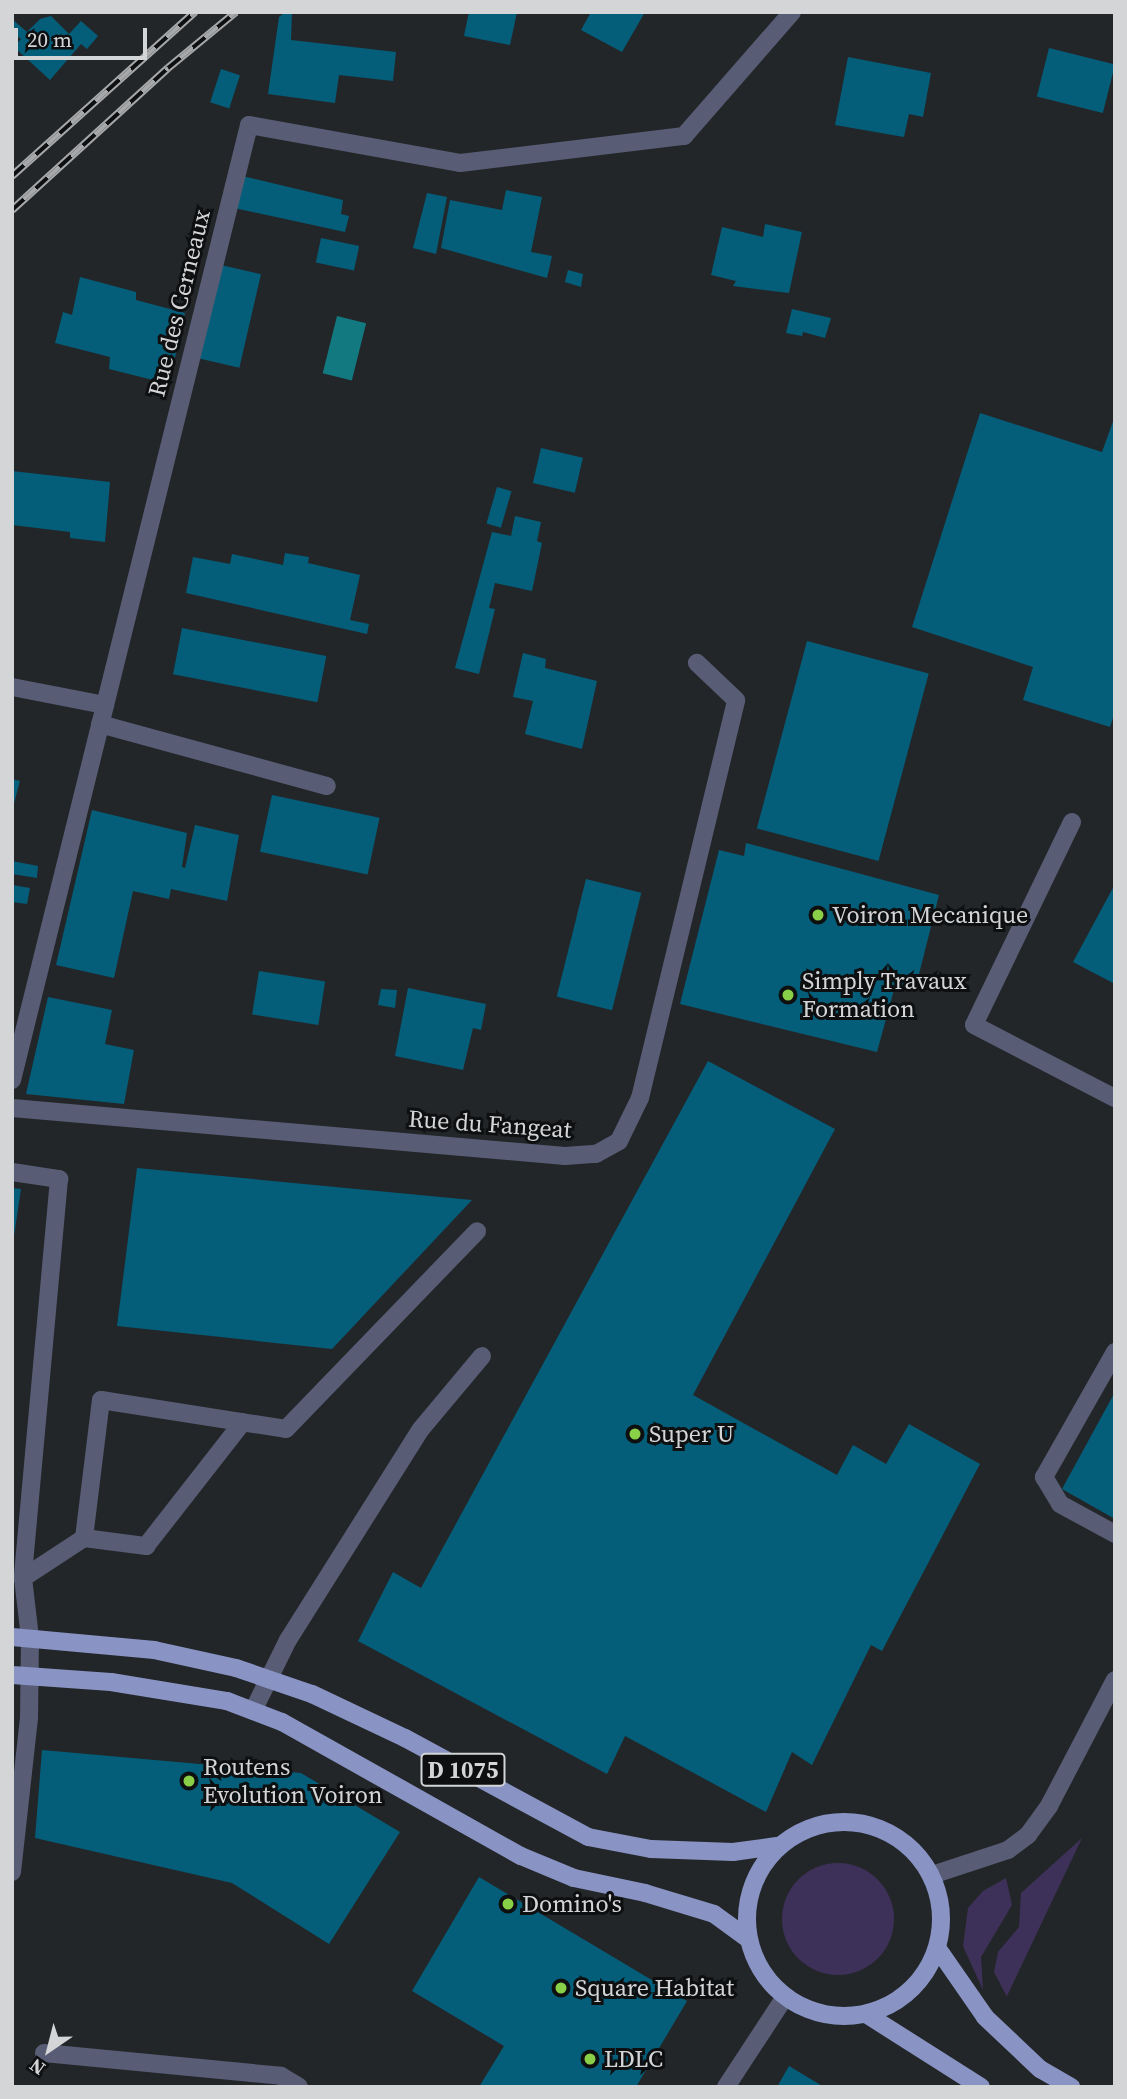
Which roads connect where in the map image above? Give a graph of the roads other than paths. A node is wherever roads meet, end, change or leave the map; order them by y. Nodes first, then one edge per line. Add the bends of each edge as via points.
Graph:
1 (792, 12) edge
2 (697, 663) dead end
3 (12, 687) edge
4 (105, 705) junction
5 (100, 724) junction
6 (327, 786) dead end
7 (1072, 822) dead end
8 (12, 1080) edge
9 (1115, 1098) edge
10 (12, 1108) edge
11 (12, 1172) edge
12 (477, 1231) dead end
13 (1115, 1352) edge
14 (482, 1356) dead end
15 (243, 1422) junction
16 (1115, 1534) edge
17 (84, 1538) junction
18 (17, 1574) edge
19 (21, 1637) edge
20 (20, 1675) edge
21 (268, 1679) junction
22 (1115, 1681) edge
23 (253, 1711) junction
24 (777, 1846) junction
25 (12, 1872) edge
26 (932, 1875) junction
27 (747, 1938) junction
28 (938, 1949) junction
29 (785, 1997) junction
30 (866, 2014) junction
31 (44, 2053) dead end
32 (299, 2087) edge
33 (726, 2087) edge
34 (981, 2087) edge
35 (1070, 2087) edge

1 - 4 street, Rue des Cerneaux via 684,136 460,163 249,125
2 - 10 street, Rue du Fangeat via 736,700 640,1098 619,1141 596,1154 565,1156
3 - 4 street
4 - 5 street, Rue des Cerneaux
5 - 6 street
5 - 8 street, Rue des Cerneaux
7 - 9 street via 974,1025
11 - 18 street via 59,1179
12 - 15 street via 286,1429
13 - 16 street via 1044,1477 1060,1504
14 - 21 street via 421,1429
15 - 17 street via 146,1546
15 - 17 street via 101,1400
17 - 18 street
18 - 19 street
19 - 20 street
19 - 21 main road, D 1075 via 154,1650
20 - 23 main road, D 1075 via 111,1682 227,1701
20 - 25 street via 29,1718
21 - 23 street
21 - 24 main road, D 1075 via 405,1738 588,1837 651,1849 733,1852
22 - 26 street via 1049,1806 1028,1835 1008,1850
23 - 27 main road, D 1075 via 282,1722 521,1857 574,1878 714,1914
24 - 26 main road via 817,1824 862,1821 904,1840
24 - 27 main road via 757,1872 747,1904
26 - 28 main road via 942,1912
27 - 29 main road via 760,1971
28 - 30 main road via 922,1979 897,2002
28 - 35 main road via 985,2017 1040,2069
29 - 30 main road via 823,2015
29 - 33 street
30 - 34 main road
31 - 32 street via 281,2076

